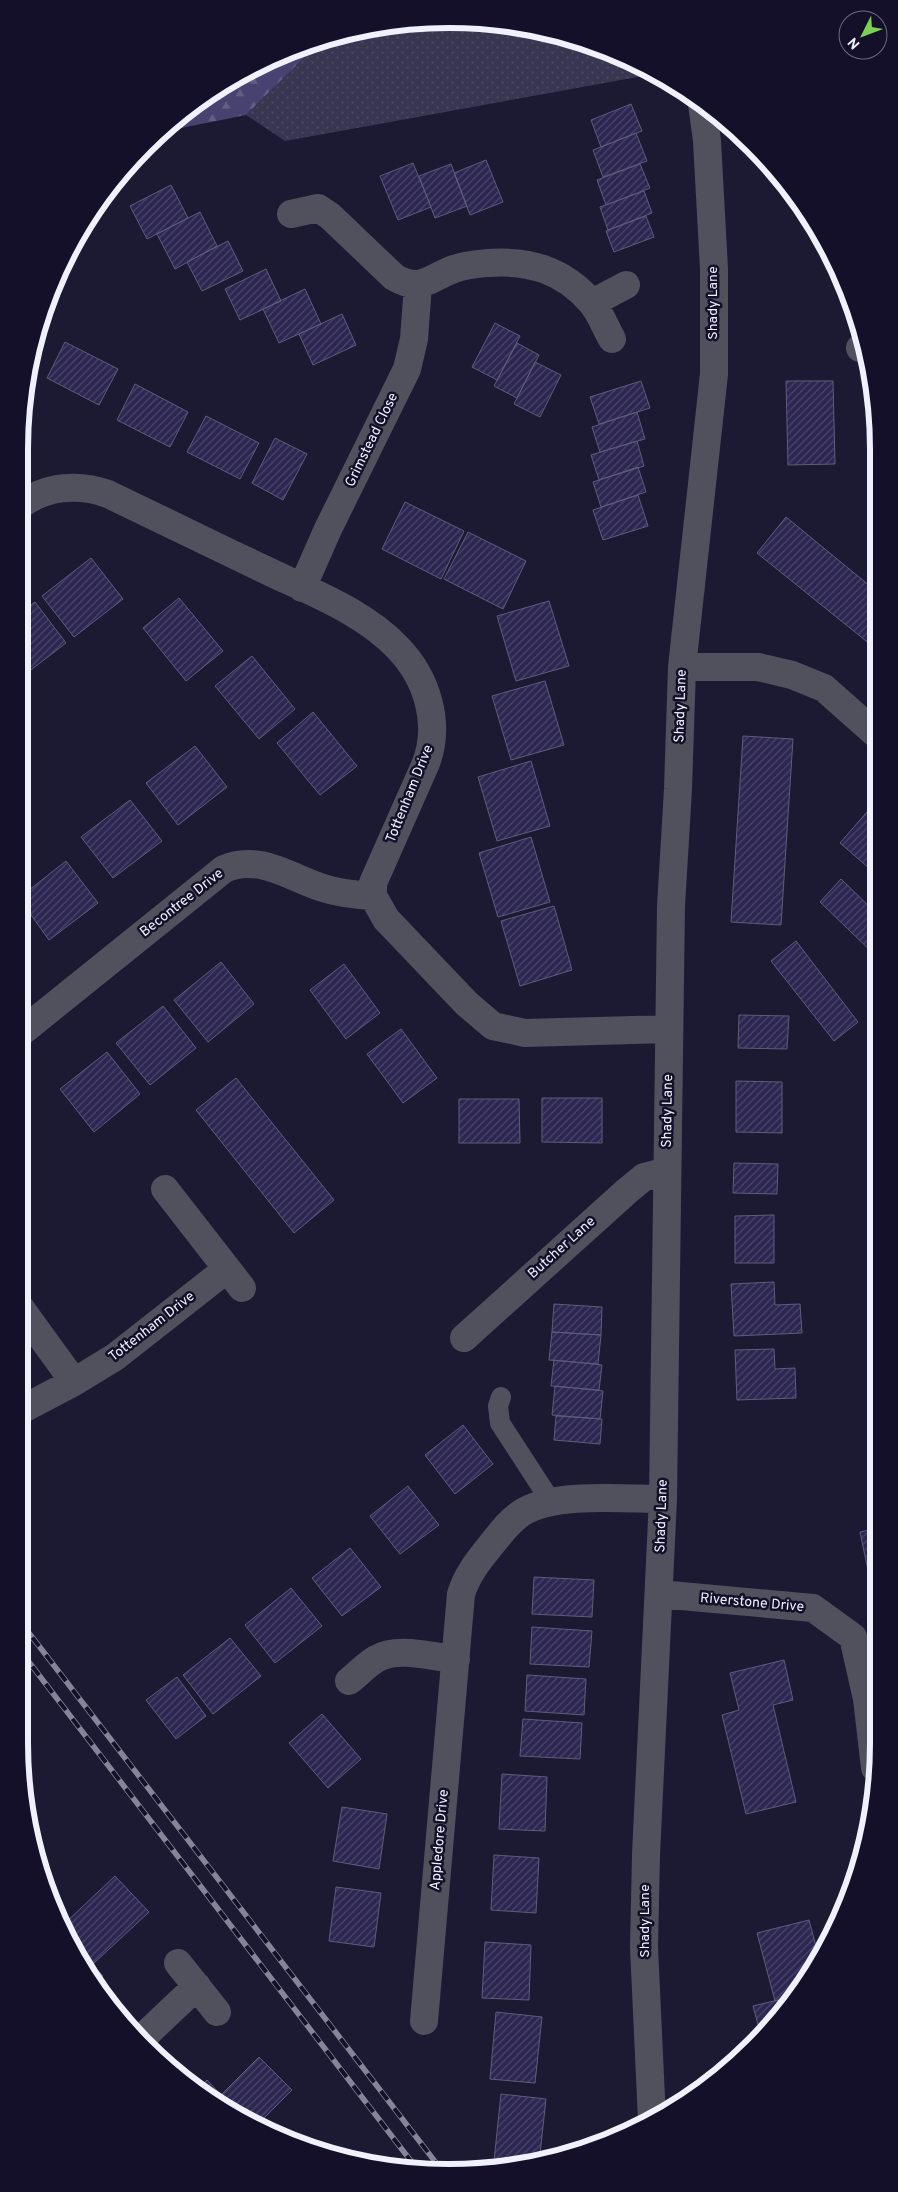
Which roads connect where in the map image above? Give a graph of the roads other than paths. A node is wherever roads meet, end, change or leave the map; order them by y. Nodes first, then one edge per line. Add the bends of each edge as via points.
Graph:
1 (703, 113) edge
2 (291, 214) dead end
3 (418, 285) junction
4 (626, 285) dead end
5 (592, 303) junction
6 (612, 339) dead end
7 (28, 500) edge
8 (302, 588) junction
9 (682, 667) junction
10 (870, 729) edge
11 (373, 896) junction
12 (28, 1027) edge
13 (669, 1029) junction
14 (667, 1171) junction
15 (165, 1189) dead end
16 (28, 1318) edge
17 (464, 1338) dead end
18 (74, 1382) junction
19 (501, 1397) dead end
20 (28, 1406) edge
21 (663, 1499) junction
22 (552, 1503) junction
23 (659, 1594) junction
24 (456, 1659) junction
25 (349, 1681) dead end
26 (870, 1725) edge
27 (178, 1963) dead end
28 (197, 1986) junction
29 (217, 2012) dead end
30 (424, 2021) dead end
31 (145, 2035) edge
32 (652, 2112) edge

1 - 9 street, Shady Lane via 714,269 714,374
2 - 3 street via 318,208 394,277 406,284
3 - 5 street via 455,268 501,262 525,263 545,268 564,279
3 - 8 street, Grimstead Close via 414,339 406,369
4 - 5 street
5 - 6 street
7 - 8 street, Tottenham Drive via 47,492 90,488
8 - 11 street, Tottenham Drive via 355,616 398,647 420,678 431,712 434,729 432,747 378,870
9 - 10 street via 758,668 792,675 824,688
9 - 13 street, Shady Lane
11 - 12 street, Becontree Drive via 346,894 320,887 266,866 233,865
11 - 13 street via 386,919 409,944 493,1026 525,1033
13 - 14 street, Shady Lane
14 - 17 street, Butcher Lane via 644,1178 627,1191
14 - 21 street, Shady Lane
15 - 18 street, Tottenham Drive via 234,1278
16 - 18 street
18 - 20 street, Tottenham Drive
19 - 22 lane via 498,1406 500,1422
21 - 22 street, Appledore Drive via 579,1499
21 - 23 street, Shady Lane
22 - 24 street, Appledore Drive via 516,1516 471,1571 461,1594
23 - 26 street, Riverstone Drive via 813,1608 853,1637
23 - 32 street, Shady Lane via 644,1946
24 - 25 street via 399,1653 387,1655 376,1659
24 - 30 street, Appledore Drive
27 - 28 street
28 - 29 street
28 - 31 street

